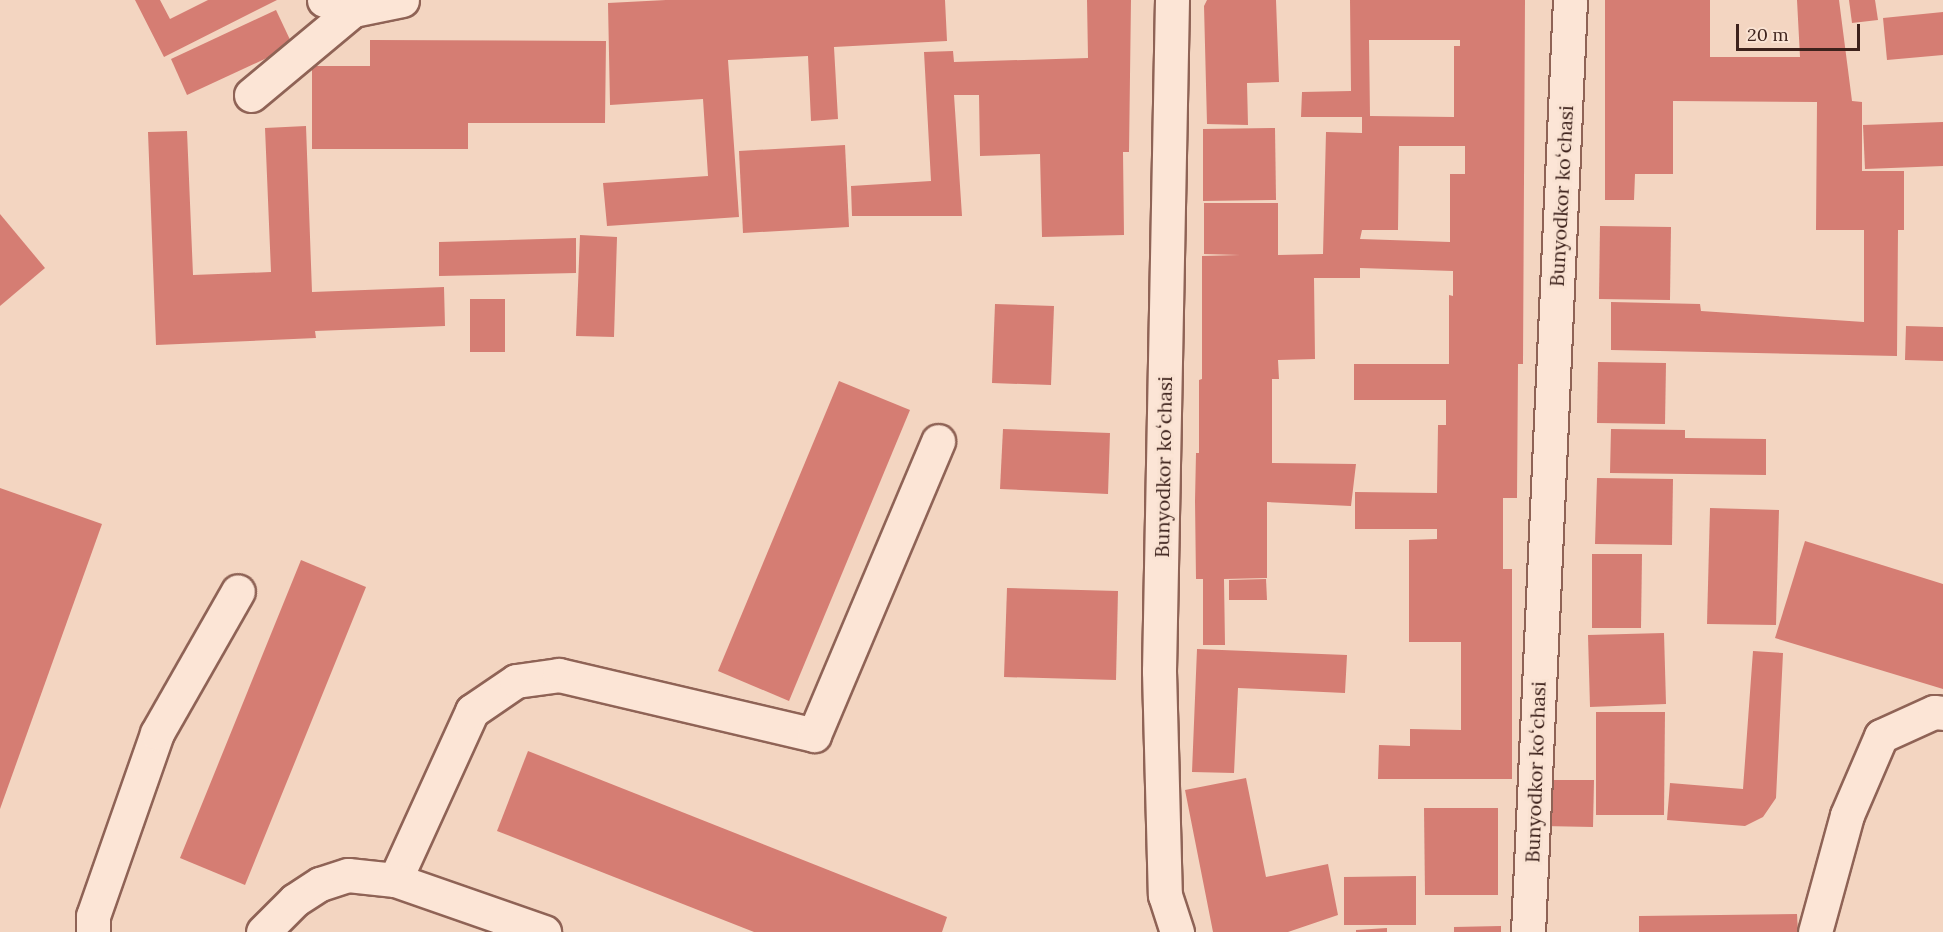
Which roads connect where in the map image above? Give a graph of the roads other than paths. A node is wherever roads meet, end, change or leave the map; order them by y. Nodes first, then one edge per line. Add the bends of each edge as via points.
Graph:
1 (402, 0) edge
2 (1172, 0) edge
3 (1570, 0) edge
4 (338, 5) edge
5 (251, 95) dead end
6 (938, 441) dead end
7 (238, 591) dead end
8 (1943, 713) edge
9 (395, 880) junction
10 (532, 930) edge
11 (93, 932) edge
12 (263, 932) edge
13 (1177, 932) edge
14 (1528, 932) edge
15 (1815, 932) edge

1 - 4 street
2 - 13 street, Bunyodkor koʻchasi via 1159,671 1165,896
3 - 14 street, Bunyodkor koʻchasi
4 - 5 street
6 - 9 street via 814,735 559,675 516,681 472,711
7 - 11 street via 157,733 93,916
8 - 15 street via 1934,712 1881,736 1847,815
9 - 10 street
9 - 12 street via 348,875 320,884 295,900

